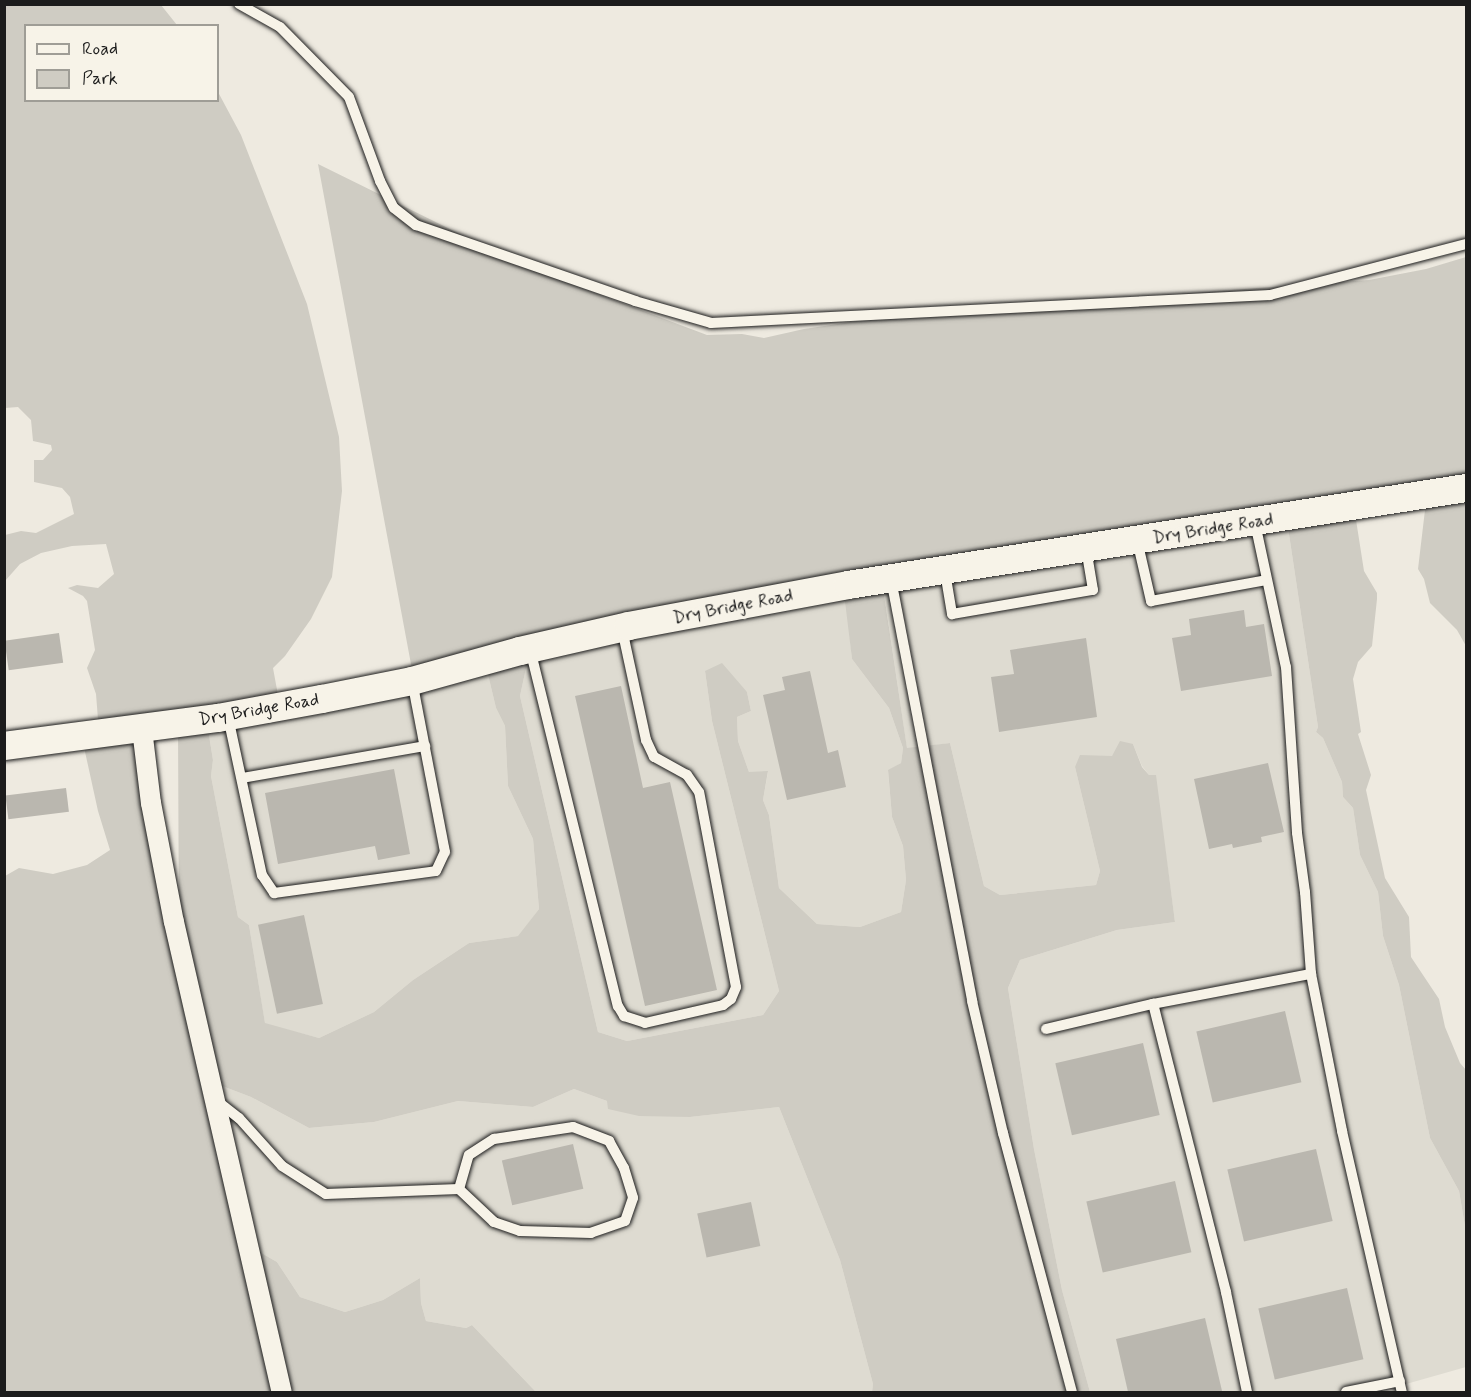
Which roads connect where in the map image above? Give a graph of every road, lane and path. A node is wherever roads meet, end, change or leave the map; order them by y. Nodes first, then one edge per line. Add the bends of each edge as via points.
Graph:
1 (239, 4) edge
2 (1467, 244) edge
3 (1467, 488) edge
4 (1255, 522) junction
5 (1137, 540) junction
6 (1086, 548) junction
7 (945, 570) junction
8 (891, 578) junction
9 (1266, 580) junction
10 (622, 628) junction
11 (530, 649) junction
12 (412, 681) junction
13 (228, 716) junction
14 (142, 729) junction
15 (4, 746) edge
16 (424, 746) junction
17 (242, 778) junction
18 (1311, 974) junction
19 (1153, 1004) junction
20 (1046, 1029) dead end
21 (212, 1097) junction
22 (459, 1190) junction
23 (1400, 1381) junction
24 (282, 1392) edge
25 (1072, 1392) edge
26 (1247, 1392) edge
27 (1346, 1392) edge
28 (1402, 1392) edge

1 - 2 lane via 280,27 349,97 394,208 416,225 635,302 711,322 1270,295
3 - 4 street, Dry Bridge Road
4 - 5 street, Dry Bridge Road
4 - 9 lane
5 - 6 street, Dry Bridge Road
5 - 9 lane via 1151,601
6 - 7 street, Dry Bridge Road
6 - 7 lane via 1093,590 952,614
7 - 8 street, Dry Bridge Road
8 - 10 street, Dry Bridge Road
8 - 25 lane via 972,1001
9 - 18 lane via 1286,667
10 - 11 street, Dry Bridge Road
10 - 11 lane via 646,740 654,757 687,775 699,792 736,987 723,1005 645,1023 624,1016 618,1006
11 - 12 street, Dry Bridge Road
12 - 13 street, Dry Bridge Road
12 - 16 lane
13 - 14 street, Dry Bridge Road
13 - 17 lane
14 - 15 street, Dry Bridge Road
14 - 21 street via 151,803
16 - 17 lane
16 - 17 lane via 446,852 436,872 274,893 262,875
18 - 19 lane
18 - 23 lane via 1342,1131
19 - 20 lane
19 - 26 lane via 1226,1292
21 - 22 lane via 239,1118 282,1166 326,1194
21 - 24 street
22 - 22 lane via 469,1155 494,1139 573,1127 609,1141 624,1168 633,1198 625,1221 591,1233 520,1231 494,1222
23 - 27 lane
23 - 28 lane

